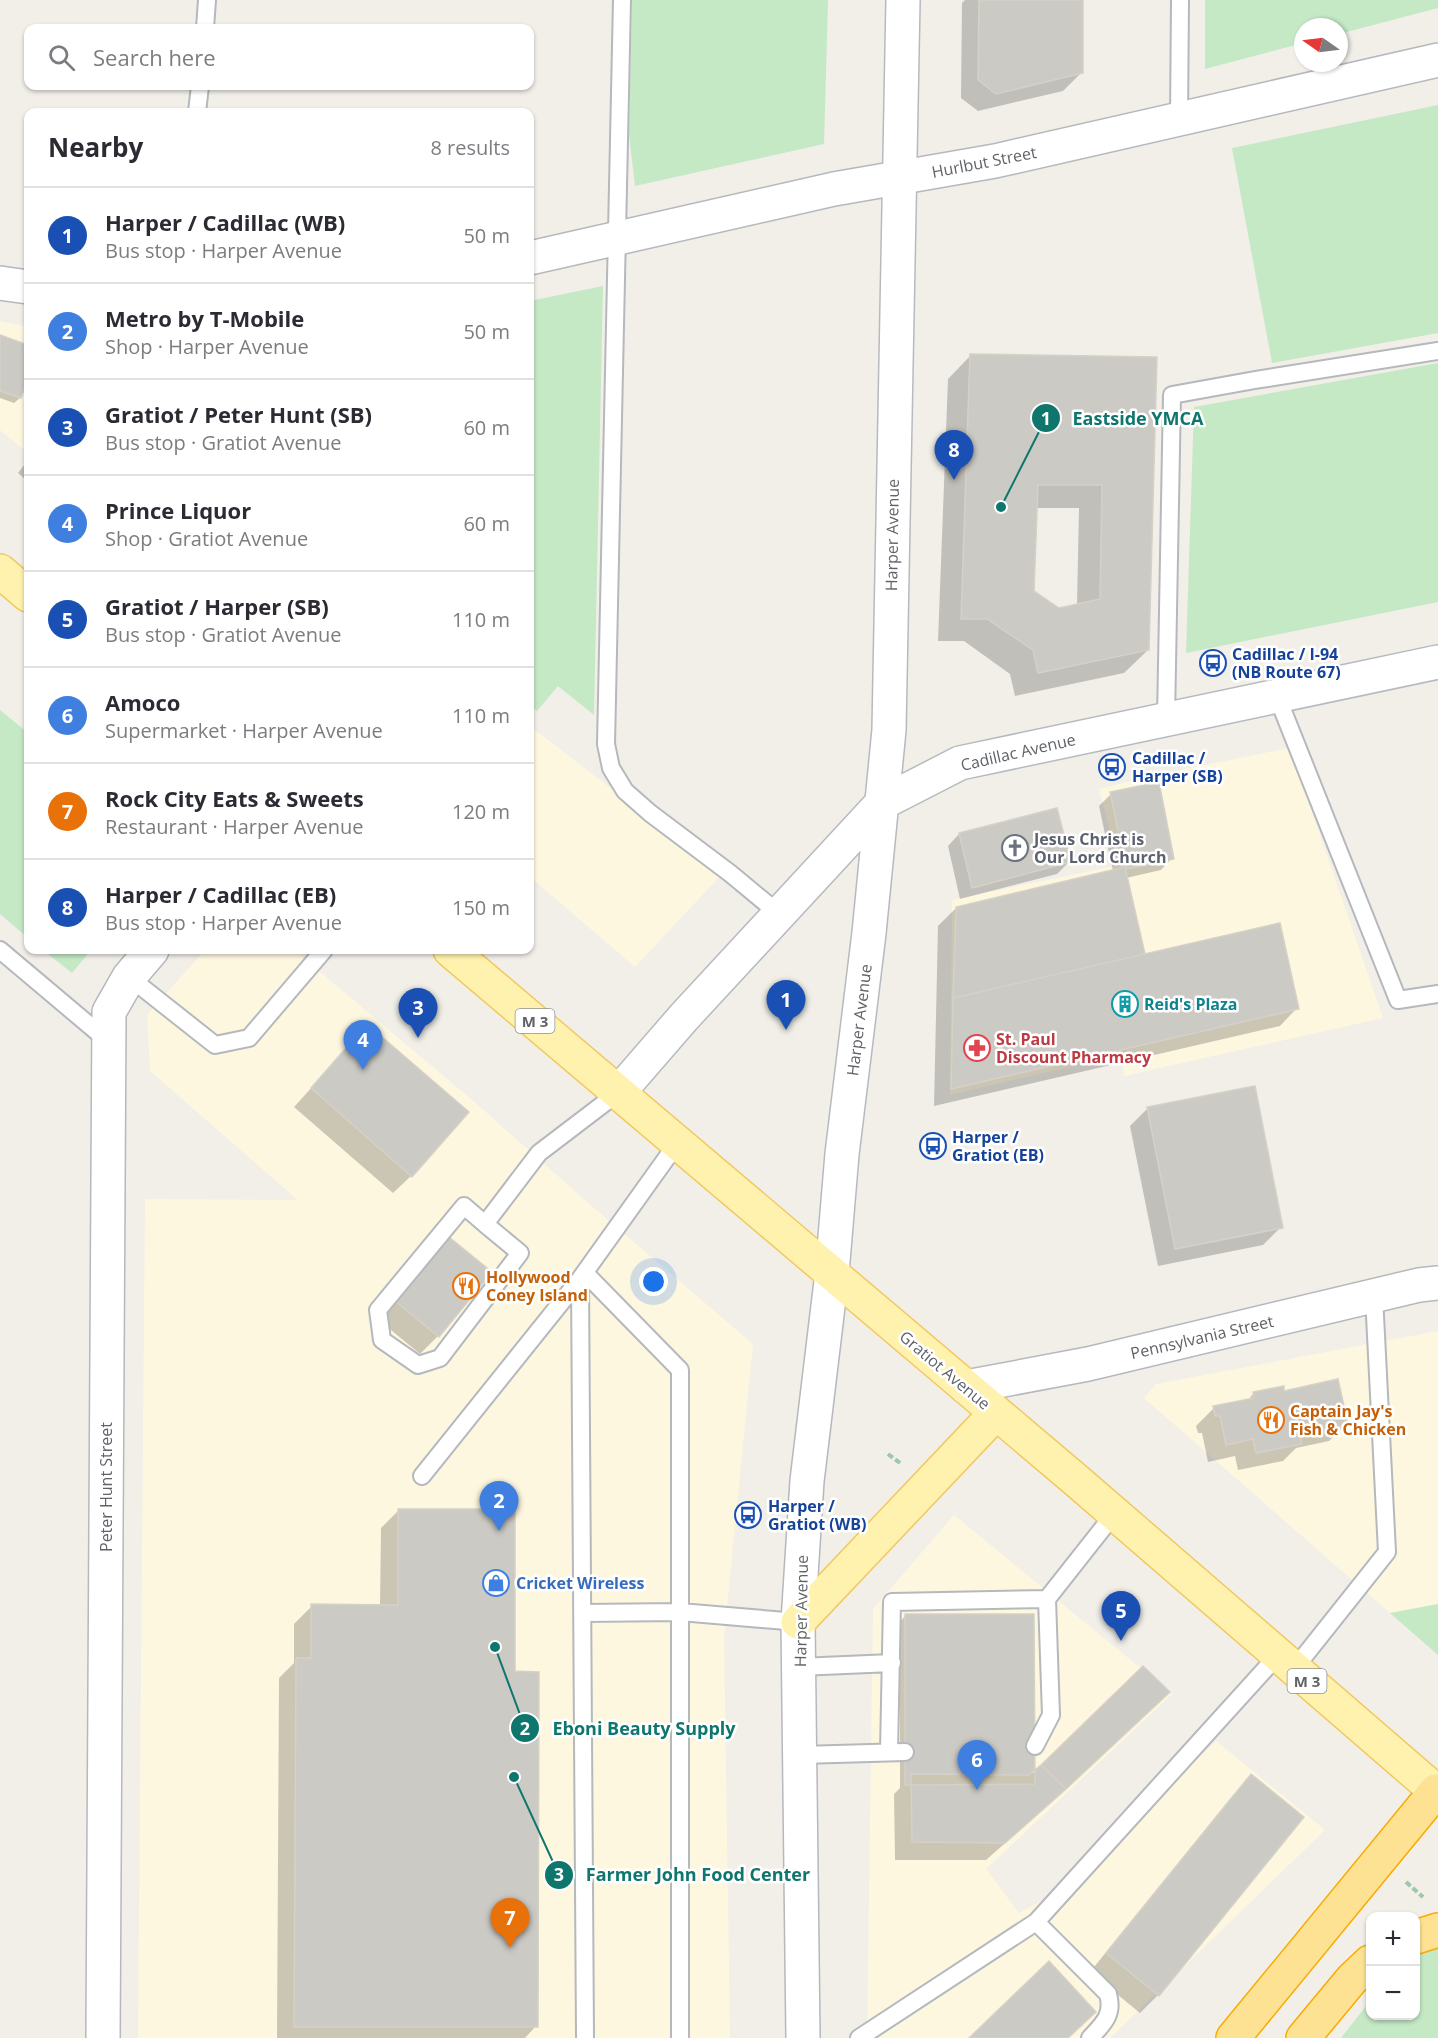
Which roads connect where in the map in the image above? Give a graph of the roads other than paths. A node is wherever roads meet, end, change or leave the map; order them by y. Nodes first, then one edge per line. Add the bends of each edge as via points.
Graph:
1 (207, 0) edge
2 (622, 0) edge
3 (903, 0) edge
4 (1180, 0) edge
5 (205, 24) edge
6 (1438, 60) edge
7 (200, 90) edge
8 (197, 108) edge
9 (1179, 119) junction
10 (900, 178) junction
11 (618, 238) junction
12 (534, 257) edge
13 (0, 283) edge
14 (24, 286) edge
15 (1438, 351) edge
16 (0, 571) edge
17 (24, 592) edge
18 (1438, 662) edge
19 (1277, 696) junction
20 (1166, 719) junction
21 (882, 803) junction
22 (778, 913) junction
23 (0, 950) edge
24 (149, 954) edge
25 (321, 954) edge
26 (455, 954) edge
27 (129, 977) junction
28 (1438, 994) edge
29 (109, 1041) junction
30 (619, 1092) junction
31 (678, 1142) junction
32 (485, 1224) junction
33 (832, 1273) junction
34 (583, 1276) junction
35 (1438, 1283) edge
36 (1374, 1296) junction
37 (966, 1387) junction
38 (996, 1413) junction
39 (422, 1476) dead end
40 (1114, 1514) junction
41 (1047, 1599) junction
42 (680, 1612) junction
43 (582, 1613) junction
44 (798, 1622) junction
45 (1286, 1662) junction
46 (892, 1663) junction
47 (799, 1667) junction
48 (1035, 1746) dead end
49 (801, 1755) junction
50 (1437, 1792) edge
51 (1036, 1922) junction
52 (1438, 1930) edge
53 (1420, 1936) edge
54 (1367, 1966) edge
55 (103, 2038) edge
56 (585, 2038) edge
57 (680, 2038) edge
58 (803, 2038) edge
59 (859, 2038) edge
60 (1090, 2038) edge
61 (1233, 2038) edge
62 (1303, 2038) edge

1 - 5 lane
2 - 11 lane
3 - 10 street, Harper Avenue
4 - 9 lane
6 - 9 street, Hurlbut Street
7 - 8 lane
9 - 10 street, Hurlbut Street via 995,161
10 - 11 street, Hurlbut Street
10 - 21 street, Harper Avenue via 889,730
11 - 12 street, Hurlbut Street
11 - 22 lane via 606,744 611,768 626,791 650,813
13 - 14 street
15 - 20 lane via 1172,395
16 - 17 main road
18 - 19 street, Cadillac Avenue
19 - 20 street, Cadillac Avenue
19 - 28 lane via 1398,1000
20 - 21 street, Cadillac Avenue via 960,763
21 - 22 street, Cadillac Avenue
21 - 33 street, Harper Avenue
22 - 30 street, Cadillac Avenue
23 - 29 lane
24 - 27 street, Peter Hunt Street
25 - 27 lane via 249,1038 215,1045
26 - 30 main road, Gratiot Avenue / M 3
27 - 29 street, Peter Hunt Street via 110,1012
29 - 55 street, Peter Hunt Street
30 - 31 main road, Gratiot Avenue / M 3
30 - 32 lane via 539,1153
31 - 33 main road, Gratiot Avenue / M 3
31 - 34 lane
32 - 32 lane via 464,1206 378,1310 382,1340 418,1365 440,1358 520,1253
33 - 37 main road, Gratiot Avenue / M 3
33 - 44 street, Harper Avenue via 807,1481
34 - 39 lane
34 - 42 lane via 680,1370
34 - 43 lane
35 - 36 street, Pennsylvania Street
36 - 37 street, Pennsylvania Street via 1088,1364
36 - 45 lane via 1387,1552
37 - 38 main road, Gratiot Avenue / M 3
38 - 40 main road, Gratiot Avenue / M 3
38 - 44 main road
40 - 41 lane
40 - 45 main road, Gratiot Avenue / M 3
41 - 46 lane via 1004,1607 944,1608 892,1602
41 - 48 lane via 1051,1715
42 - 43 lane
42 - 44 lane
42 - 57 lane
43 - 56 lane
44 - 47 street, Harper Avenue
45 - 50 main road, Gratiot Avenue / M 3
45 - 51 lane
46 - 47 lane
46 - 49 lane via 897,1752
47 - 49 street, Harper Avenue
49 - 58 street, Harper Avenue
50 - 61 highway
51 - 59 lane
51 - 60 lane via 1108,1994 1111,2005 1105,2022
52 - 53 highway
54 - 62 highway

